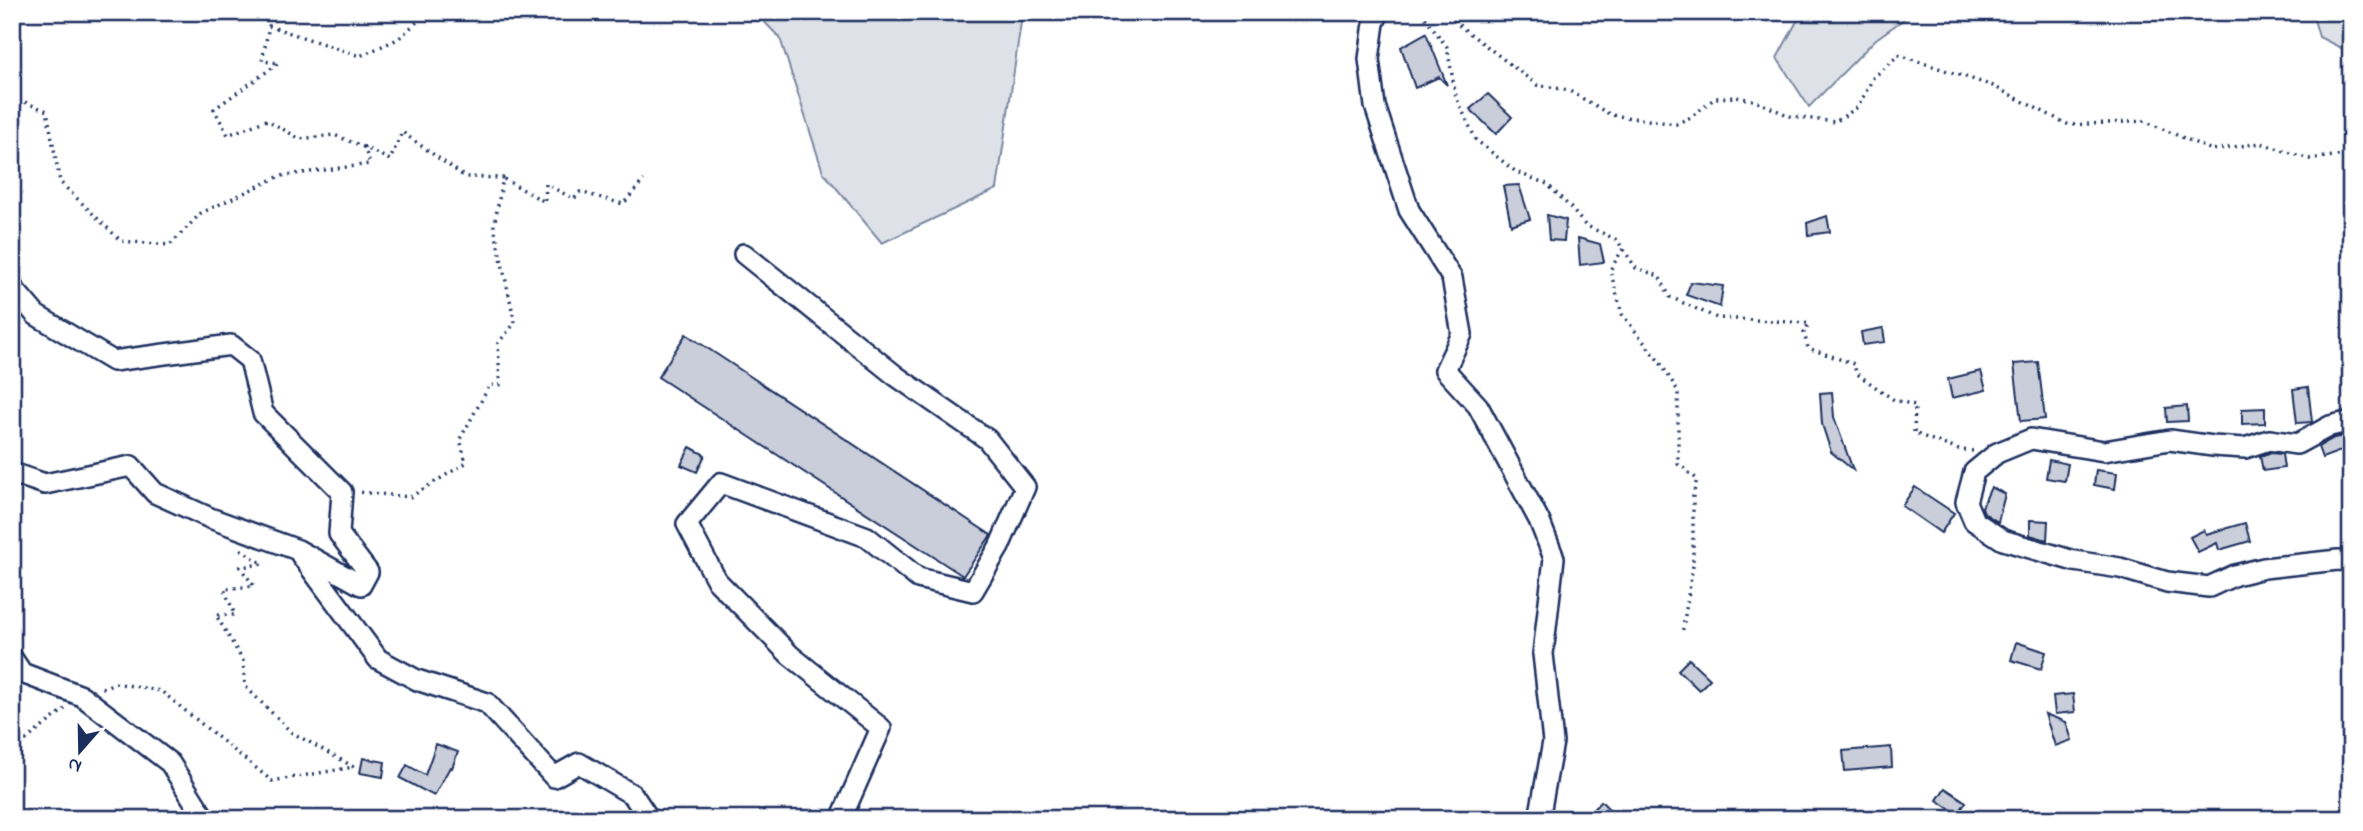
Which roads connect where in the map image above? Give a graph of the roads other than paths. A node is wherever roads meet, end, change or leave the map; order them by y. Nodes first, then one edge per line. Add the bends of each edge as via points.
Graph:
1 (1378, 12) edge
2 (744, 254) dead end
3 (12, 288) edge
4 (2351, 427) edge
5 (12, 473) edge
6 (298, 550) junction
7 (2351, 561) edge
8 (12, 658) edge
9 (205, 819) edge
10 (649, 819) edge
11 (841, 819) edge
12 (1539, 819) edge

1 - 12 street via 1369,59 1375,106 1409,210 1452,278 1462,334 1445,370 1478,405 1554,558 1543,654 1553,742
2 - 11 street via 896,376 987,439 1025,487 999,547 973,591 918,578 867,537 721,483 687,524 717,581 790,655 881,727
3 - 6 street via 36,315 113,361 231,345 250,360 264,413 342,492 339,534 368,572 361,585
4 - 7 street via 2347,422 2330,426 2297,444 2269,440 2245,448 2170,440 2104,451 2031,439 1997,453 1974,472 1966,502 1974,522 2003,540 2167,582 2209,587 2264,568
5 - 6 street via 45,484 131,466 155,493
6 - 10 street via 378,659 416,680 487,703 554,777 579,763 633,795
8 - 9 street via 22,673 82,695 170,763

